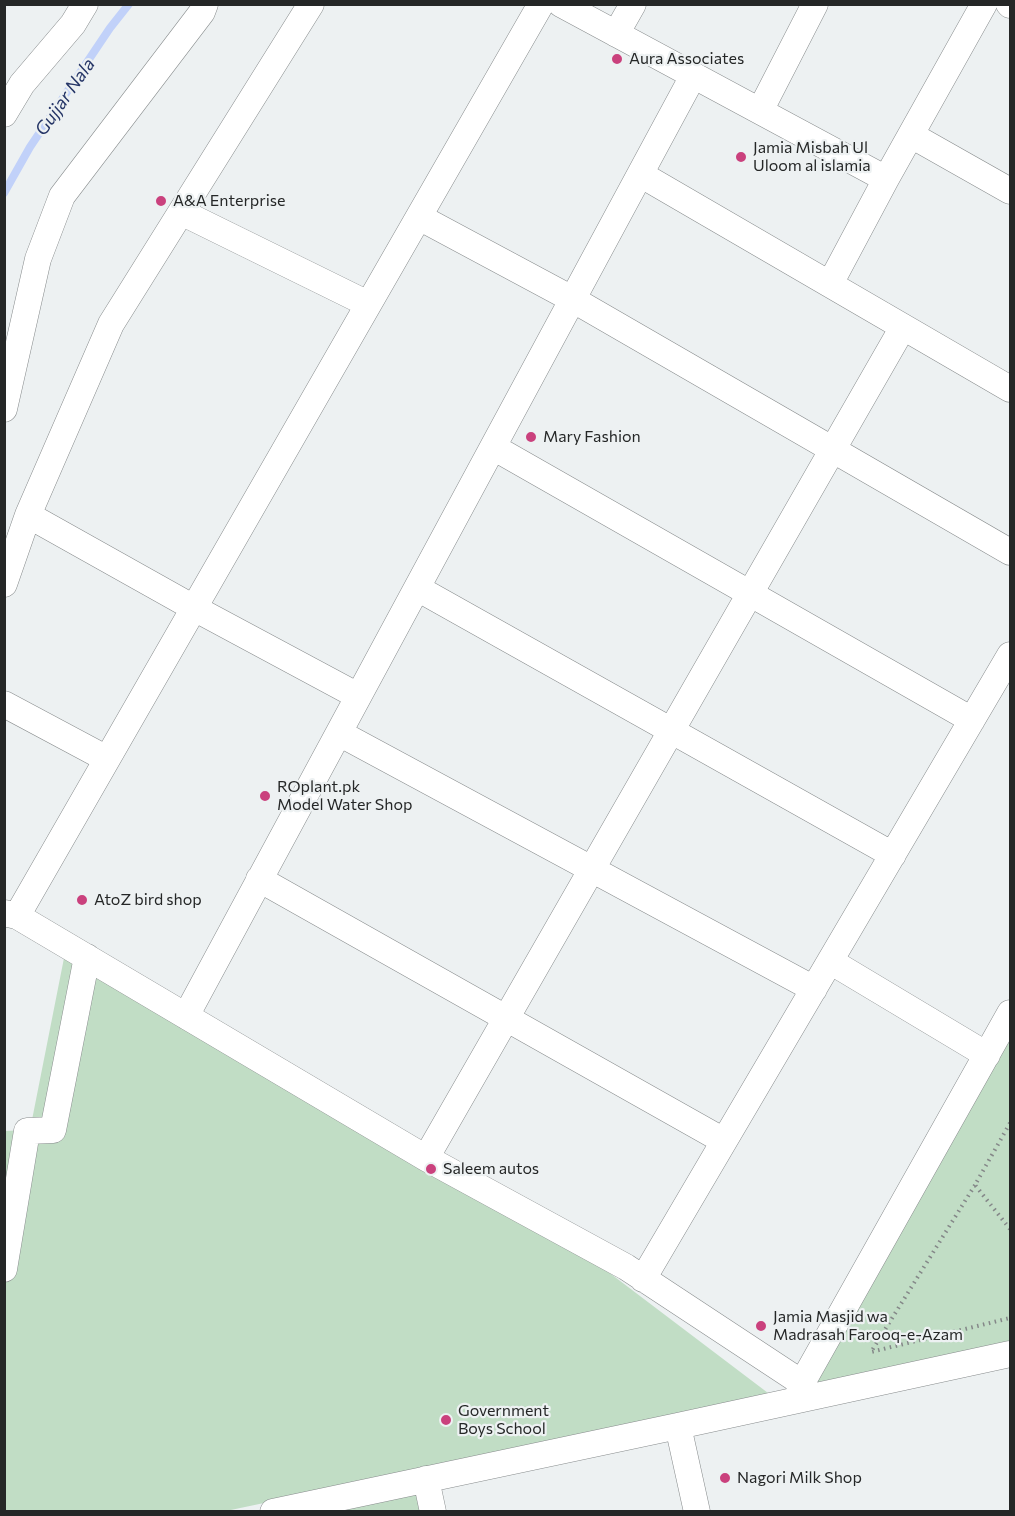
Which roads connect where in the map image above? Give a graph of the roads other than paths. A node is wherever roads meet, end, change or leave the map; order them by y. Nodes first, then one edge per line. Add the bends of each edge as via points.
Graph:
1 (85, 4) edge
2 (205, 4) edge
3 (310, 4) edge
4 (541, 4) edge
5 (561, 4) edge
6 (633, 4) edge
7 (815, 4) edge
8 (984, 4) edge
9 (616, 34) junction
10 (693, 76) junction
11 (760, 111) junction
12 (4, 114) edge
13 (911, 135) junction
14 (640, 174) junction
15 (886, 179) junction
16 (1011, 191) edge
17 (181, 212) junction
18 (419, 217) junction
19 (830, 284) junction
20 (573, 299) junction
21 (369, 304) junction
22 (903, 327) junction
23 (1011, 389) edge
24 (4, 409) edge
25 (493, 447) junction
26 (833, 450) junction
27 (28, 514) junction
28 (1011, 552) edge
29 (4, 584) edge
30 (417, 588) junction
31 (750, 594) junction
32 (194, 608) junction
33 (1007, 668) edge
34 (358, 696) junction
35 (4, 704) edge
36 (972, 720) junction
37 (671, 731) junction
38 (339, 733) junction
39 (108, 759) junction
40 (893, 855) junction
41 (592, 869) junction
42 (259, 879) junction
43 (11, 915) edge
44 (87, 957) junction
45 (830, 961) junction
46 (814, 989) junction
47 (1011, 1013) edge
48 (186, 1016) junction
49 (506, 1018) junction
50 (987, 1055) junction
51 (724, 1141) junction
52 (426, 1158) junction
53 (4, 1269) edge
54 (643, 1279) junction
55 (1011, 1353) edge
56 (799, 1391) junction
57 (678, 1426) junction
58 (426, 1479) junction
59 (273, 1512) edge
60 (433, 1512) edge
61 (697, 1512) edge

1 - 12 street via 22,84
2 - 24 street via 62,196 38,259
3 - 17 street
4 - 18 street
5 - 9 street
6 - 9 street
7 - 11 street
8 - 13 street
9 - 10 street
10 - 11 street
10 - 14 street
11 - 15 street
13 - 15 street
13 - 16 street
14 - 19 street
14 - 20 street
15 - 19 street
17 - 21 street
17 - 27 street via 111,324
18 - 20 street
18 - 21 street
19 - 22 street
20 - 25 street
20 - 26 street
21 - 32 street
22 - 23 street
22 - 26 street
25 - 30 street
25 - 31 street
26 - 28 street
26 - 31 street
27 - 29 street
27 - 32 street
30 - 34 street
30 - 37 street
31 - 36 street
31 - 37 street
32 - 34 street
32 - 39 street
33 - 36 street
34 - 38 street
35 - 39 street
36 - 40 street
37 - 40 street
37 - 41 street
38 - 41 street
38 - 42 street
39 - 43 street
40 - 45 street
41 - 46 street
41 - 49 street
42 - 48 street
42 - 49 street
43 - 44 street
44 - 48 street
44 - 53 street via 53,1130 27,1131
45 - 46 street
45 - 50 street
46 - 51 street
47 - 50 street
48 - 52 street
49 - 51 street
49 - 52 street
50 - 56 street
51 - 54 street
52 - 54 street
54 - 56 street
55 - 56 street
56 - 57 street
57 - 58 street
57 - 61 street
58 - 59 street
58 - 60 street

